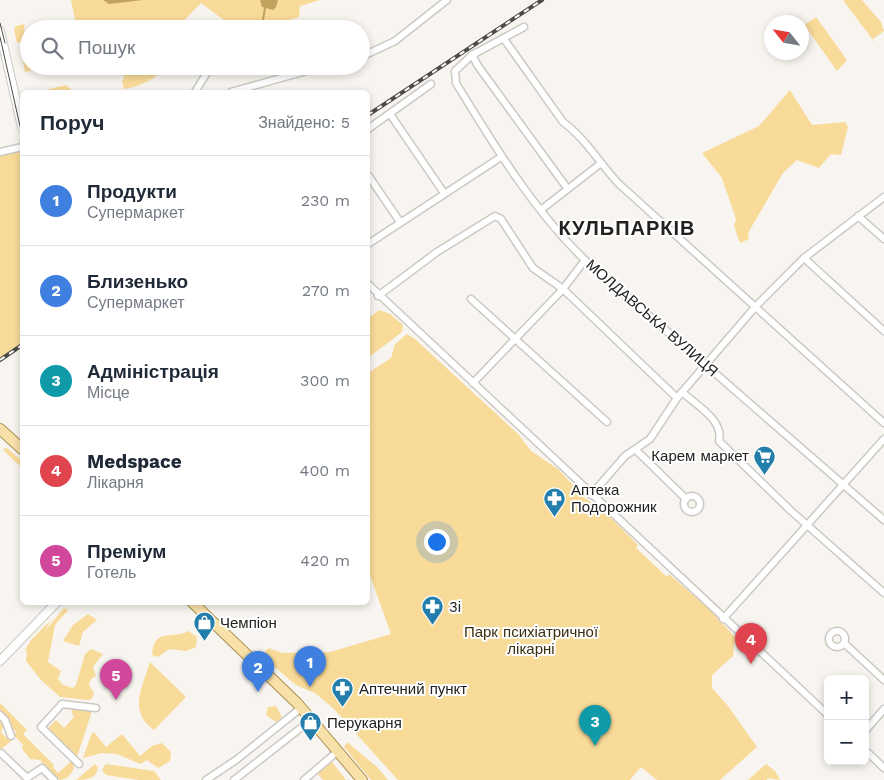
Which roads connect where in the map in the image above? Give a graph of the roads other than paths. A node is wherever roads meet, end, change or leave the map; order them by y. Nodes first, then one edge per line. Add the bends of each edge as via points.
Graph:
1 (447, 0) edge
2 (524, 27) dead end
3 (0, 31) edge
4 (504, 39) junction
5 (370, 53) edge
6 (472, 54) junction
7 (205, 75) edge
8 (292, 75) edge
9 (431, 84) dead end
10 (196, 90) edge
11 (238, 90) edge
12 (390, 114) junction
13 (20, 117) edge
14 (370, 129) edge
15 (20, 147) edge
16 (0, 152) edge
17 (501, 156) junction
18 (600, 164) junction
19 (370, 178) edge
20 (567, 188) junction
21 (444, 193) junction
22 (884, 197) edge
23 (542, 209) junction
24 (858, 216) junction
25 (400, 222) junction
26 (884, 239) edge
27 (370, 243) edge
28 (804, 258) junction
29 (585, 260) junction
30 (370, 286) edge
31 (562, 289) junction
32 (378, 296) junction
33 (471, 299) dead end
34 (756, 306) junction
35 (884, 331) edge
36 (514, 338) junction
37 (706, 364) junction
38 (473, 383) junction
39 (679, 395) junction
40 (607, 422) dead end
41 (884, 423) edge
42 (0, 429) edge
43 (884, 439) edge
44 (20, 447) edge
45 (636, 450) junction
46 (844, 484) junction
47 (591, 495) junction
48 (686, 498) dead end
49 (884, 520) edge
50 (808, 524) junction
51 (884, 593) edge
52 (54, 605) edge
53 (195, 605) edge
54 (723, 619) junction
55 (844, 644) dead end
56 (0, 661) edge
57 (884, 680) edge
58 (96, 708) dead end
59 (301, 708) junction
60 (884, 709) edge
61 (824, 711) edge
62 (0, 715) edge
63 (311, 720) junction
64 (869, 726) edge
65 (11, 736) dead end
66 (338, 751) junction
67 (1, 753) edge
68 (869, 754) edge
69 (79, 764) dead end
70 (884, 768) edge
71 (54, 780) edge
72 (206, 780) edge
73 (234, 780) edge
74 (304, 780) edge
75 (362, 780) edge

1 - 5 street via 395,42
2 - 4 street
3 - 13 street
4 - 6 street
4 - 18 street via 563,122 576,132
6 - 17 street, МОЛДАВСЬКА ВУЛИЦЯ via 456,71 456,83
6 - 20 street
7 - 10 street
8 - 11 street
9 - 12 street
12 - 14 street
12 - 21 street
15 - 16 street
17 - 21 street
17 - 23 street, МОЛДАВСЬКА ВУЛИЦЯ
18 - 20 street
18 - 34 street
19 - 25 street
20 - 23 street
21 - 25 street
22 - 24 street
23 - 29 street, МОЛДАВСЬКА ВУЛИЦЯ via 566,242
24 - 26 street
24 - 28 street
25 - 27 street
28 - 34 street
28 - 35 street
29 - 31 street
29 - 37 street, МОЛДАВСЬКА ВУЛИЦЯ
30 - 32 street
31 - 32 street via 533,268 501,219 492,216
31 - 36 street
31 - 39 street
32 - 38 street
33 - 36 street
34 - 37 street
34 - 41 street
36 - 38 street
36 - 40 street
37 - 39 street
37 - 46 street, МОЛДАВСЬКА ВУЛИЦЯ
38 - 47 street
39 - 45 street via 650,438
39 - 50 street via 714,421 719,427 718,441
42 - 44 main road
43 - 46 street
45 - 47 street via 625,456
45 - 48 street
46 - 49 street, МОЛДАВСЬКА ВУЛИЦЯ
46 - 50 street
47 - 54 street
50 - 51 street
50 - 54 street
52 - 56 street
53 - 59 main road
54 - 61 street
55 - 57 street
58 - 69 street via 62,704 41,727
59 - 63 main road
59 - 72 street
60 - 64 street
62 - 65 street
63 - 66 main road
63 - 73 street
66 - 74 street
66 - 75 main road
67 - 71 street via 27,778 42,768
68 - 70 street

